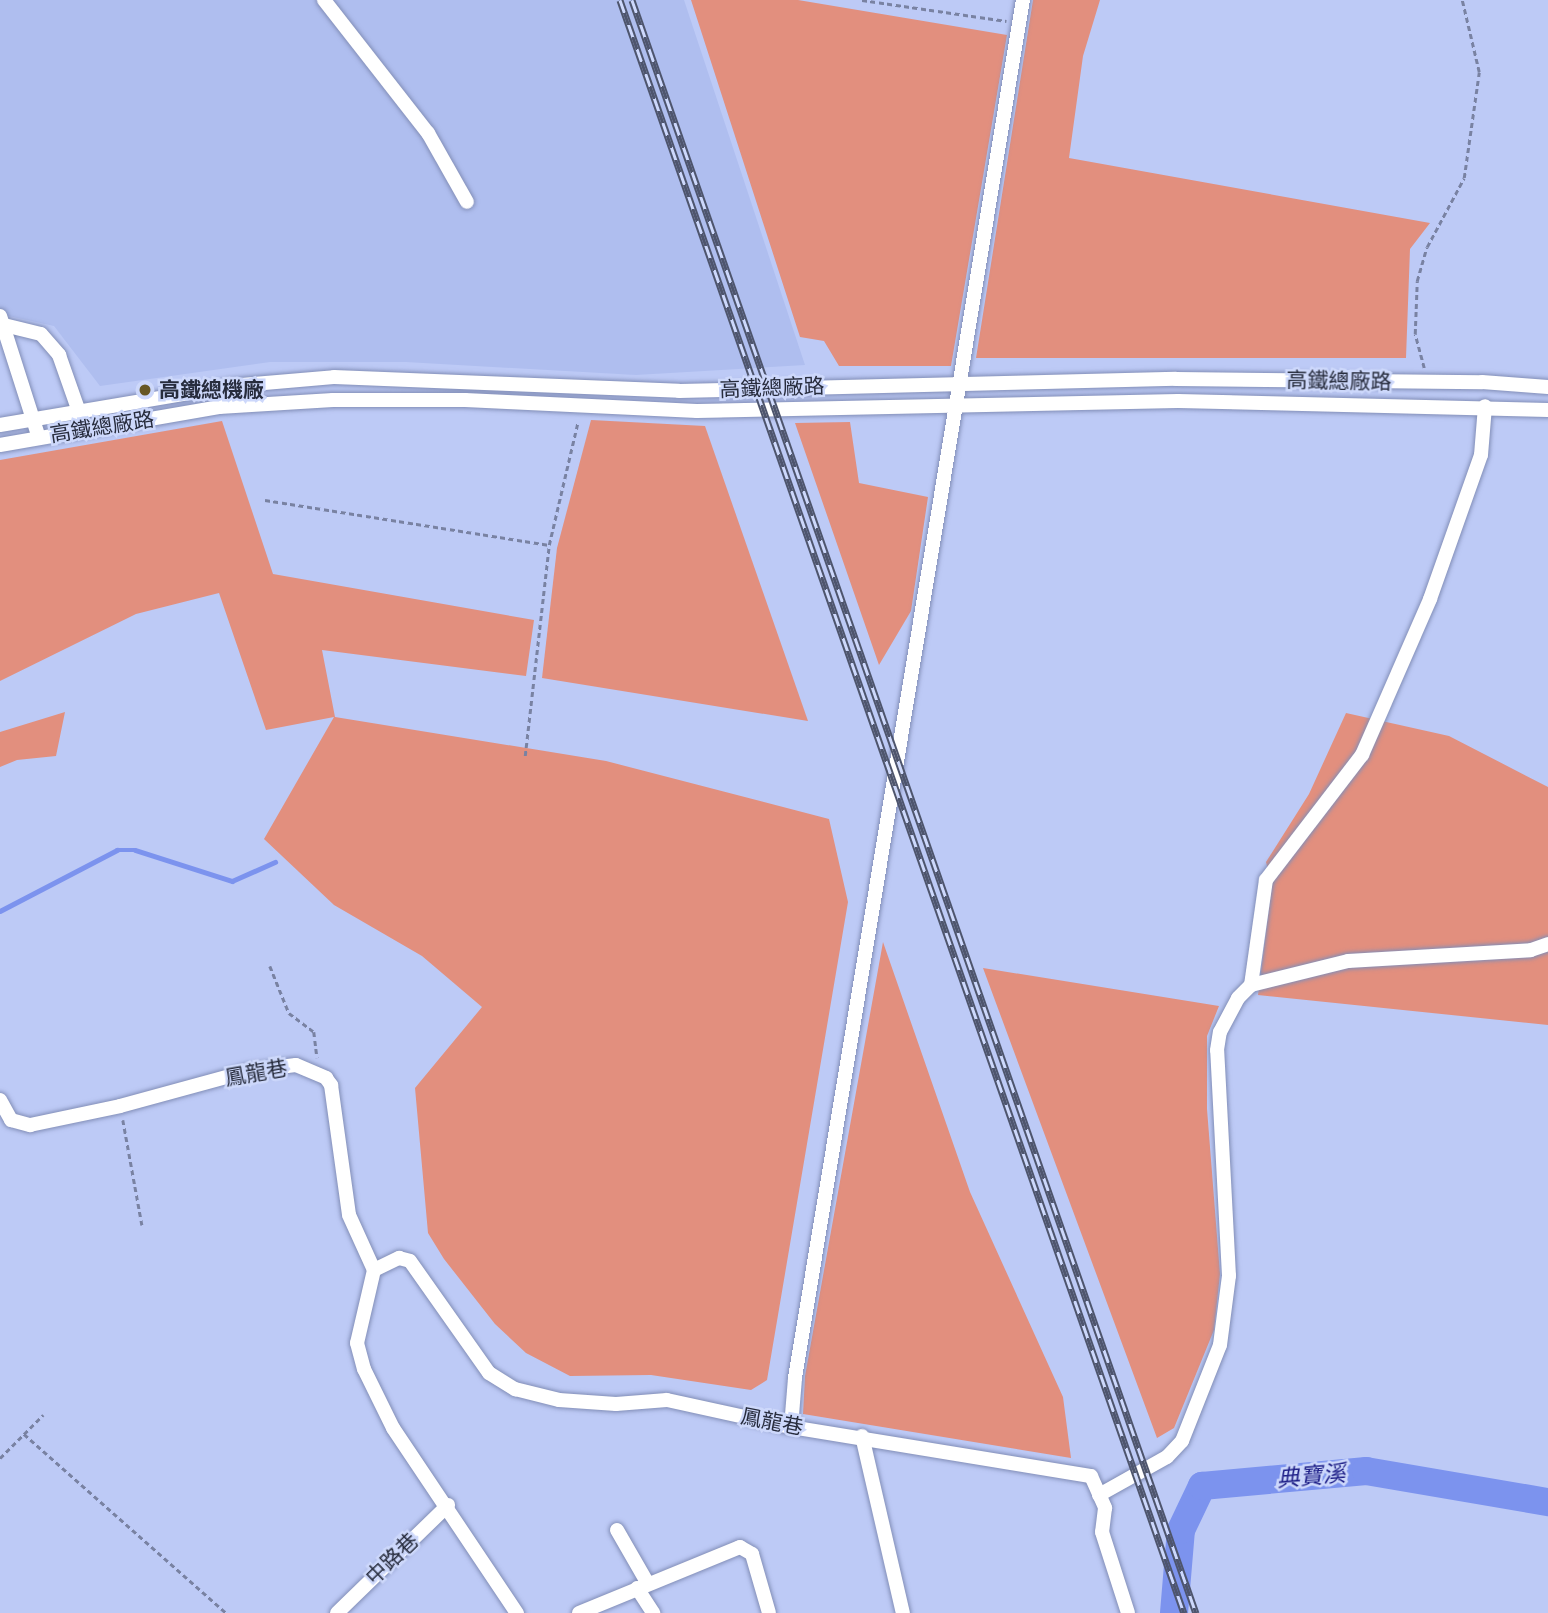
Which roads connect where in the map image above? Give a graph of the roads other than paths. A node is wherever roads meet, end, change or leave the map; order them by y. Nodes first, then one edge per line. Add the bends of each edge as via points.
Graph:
1 (324, 0) edge
2 (1023, 0) edge
3 (467, 202) dead end
4 (1, 320) edge
5 (960, 383) junction
6 (1548, 387) edge
7 (956, 403) junction
8 (1485, 405) junction
9 (78, 409) junction
10 (1548, 410) edge
11 (33, 418) junction
12 (0, 425) edge
13 (39, 438) junction
14 (0, 445) edge
15 (1548, 944) edge
16 (1251, 985) junction
17 (0, 1100) edge
18 (374, 1270) junction
19 (791, 1427) junction
20 (862, 1436) junction
21 (1099, 1495) junction
22 (447, 1505) junction
23 (617, 1530) dead end
24 (643, 1586) junction
25 (337, 1613) edge
26 (517, 1613) edge
27 (579, 1613) edge
28 (653, 1613) edge
29 (769, 1613) edge
30 (902, 1613) edge
31 (1128, 1613) edge

1 - 3 street via 428,133
2 - 5 street
4 - 9 street via 41,334 59,355
4 - 11 street
5 - 6 street, 高鐵總廠路 via 1176,379
5 - 7 street
5 - 9 street, 高鐵總廠路 via 679,391 334,377 230,386
7 - 8 street, 高鐵總廠路
7 - 13 street, 高鐵總廠路 via 696,411 465,400 333,400 219,407
7 - 19 street via 795,1378
8 - 10 street, 高鐵總廠路
8 - 16 street via 1481,455 1430,599 1362,755 1266,880
9 - 11 street, 高鐵總廠路
11 - 12 street, 高鐵總廠路
11 - 13 street
13 - 14 street, 高鐵總廠路
15 - 16 street via 1531,950 1348,961
16 - 21 street via 1228,1014 1217,1050 1229,1276 1220,1345 1182,1441 1167,1457
17 - 18 street, 鳳龍巷 via 11,1119 30,1125 248,1071 296,1065 318,1072 331,1085 349,1214
18 - 19 street, 鳳龍巷 via 398,1258 410,1261 489,1373 515,1389 582,1402 667,1400
18 - 22 street via 357,1343 364,1369 393,1428
19 - 20 street, 鳳龍巷
20 - 21 street, 鳳龍巷 via 1091,1476
20 - 30 street
21 - 31 street via 1105,1508 1102,1532
22 - 25 street, 中路巷
22 - 26 street
23 - 24 street
24 - 27 street
24 - 28 street
24 - 29 street via 740,1547 752,1554

